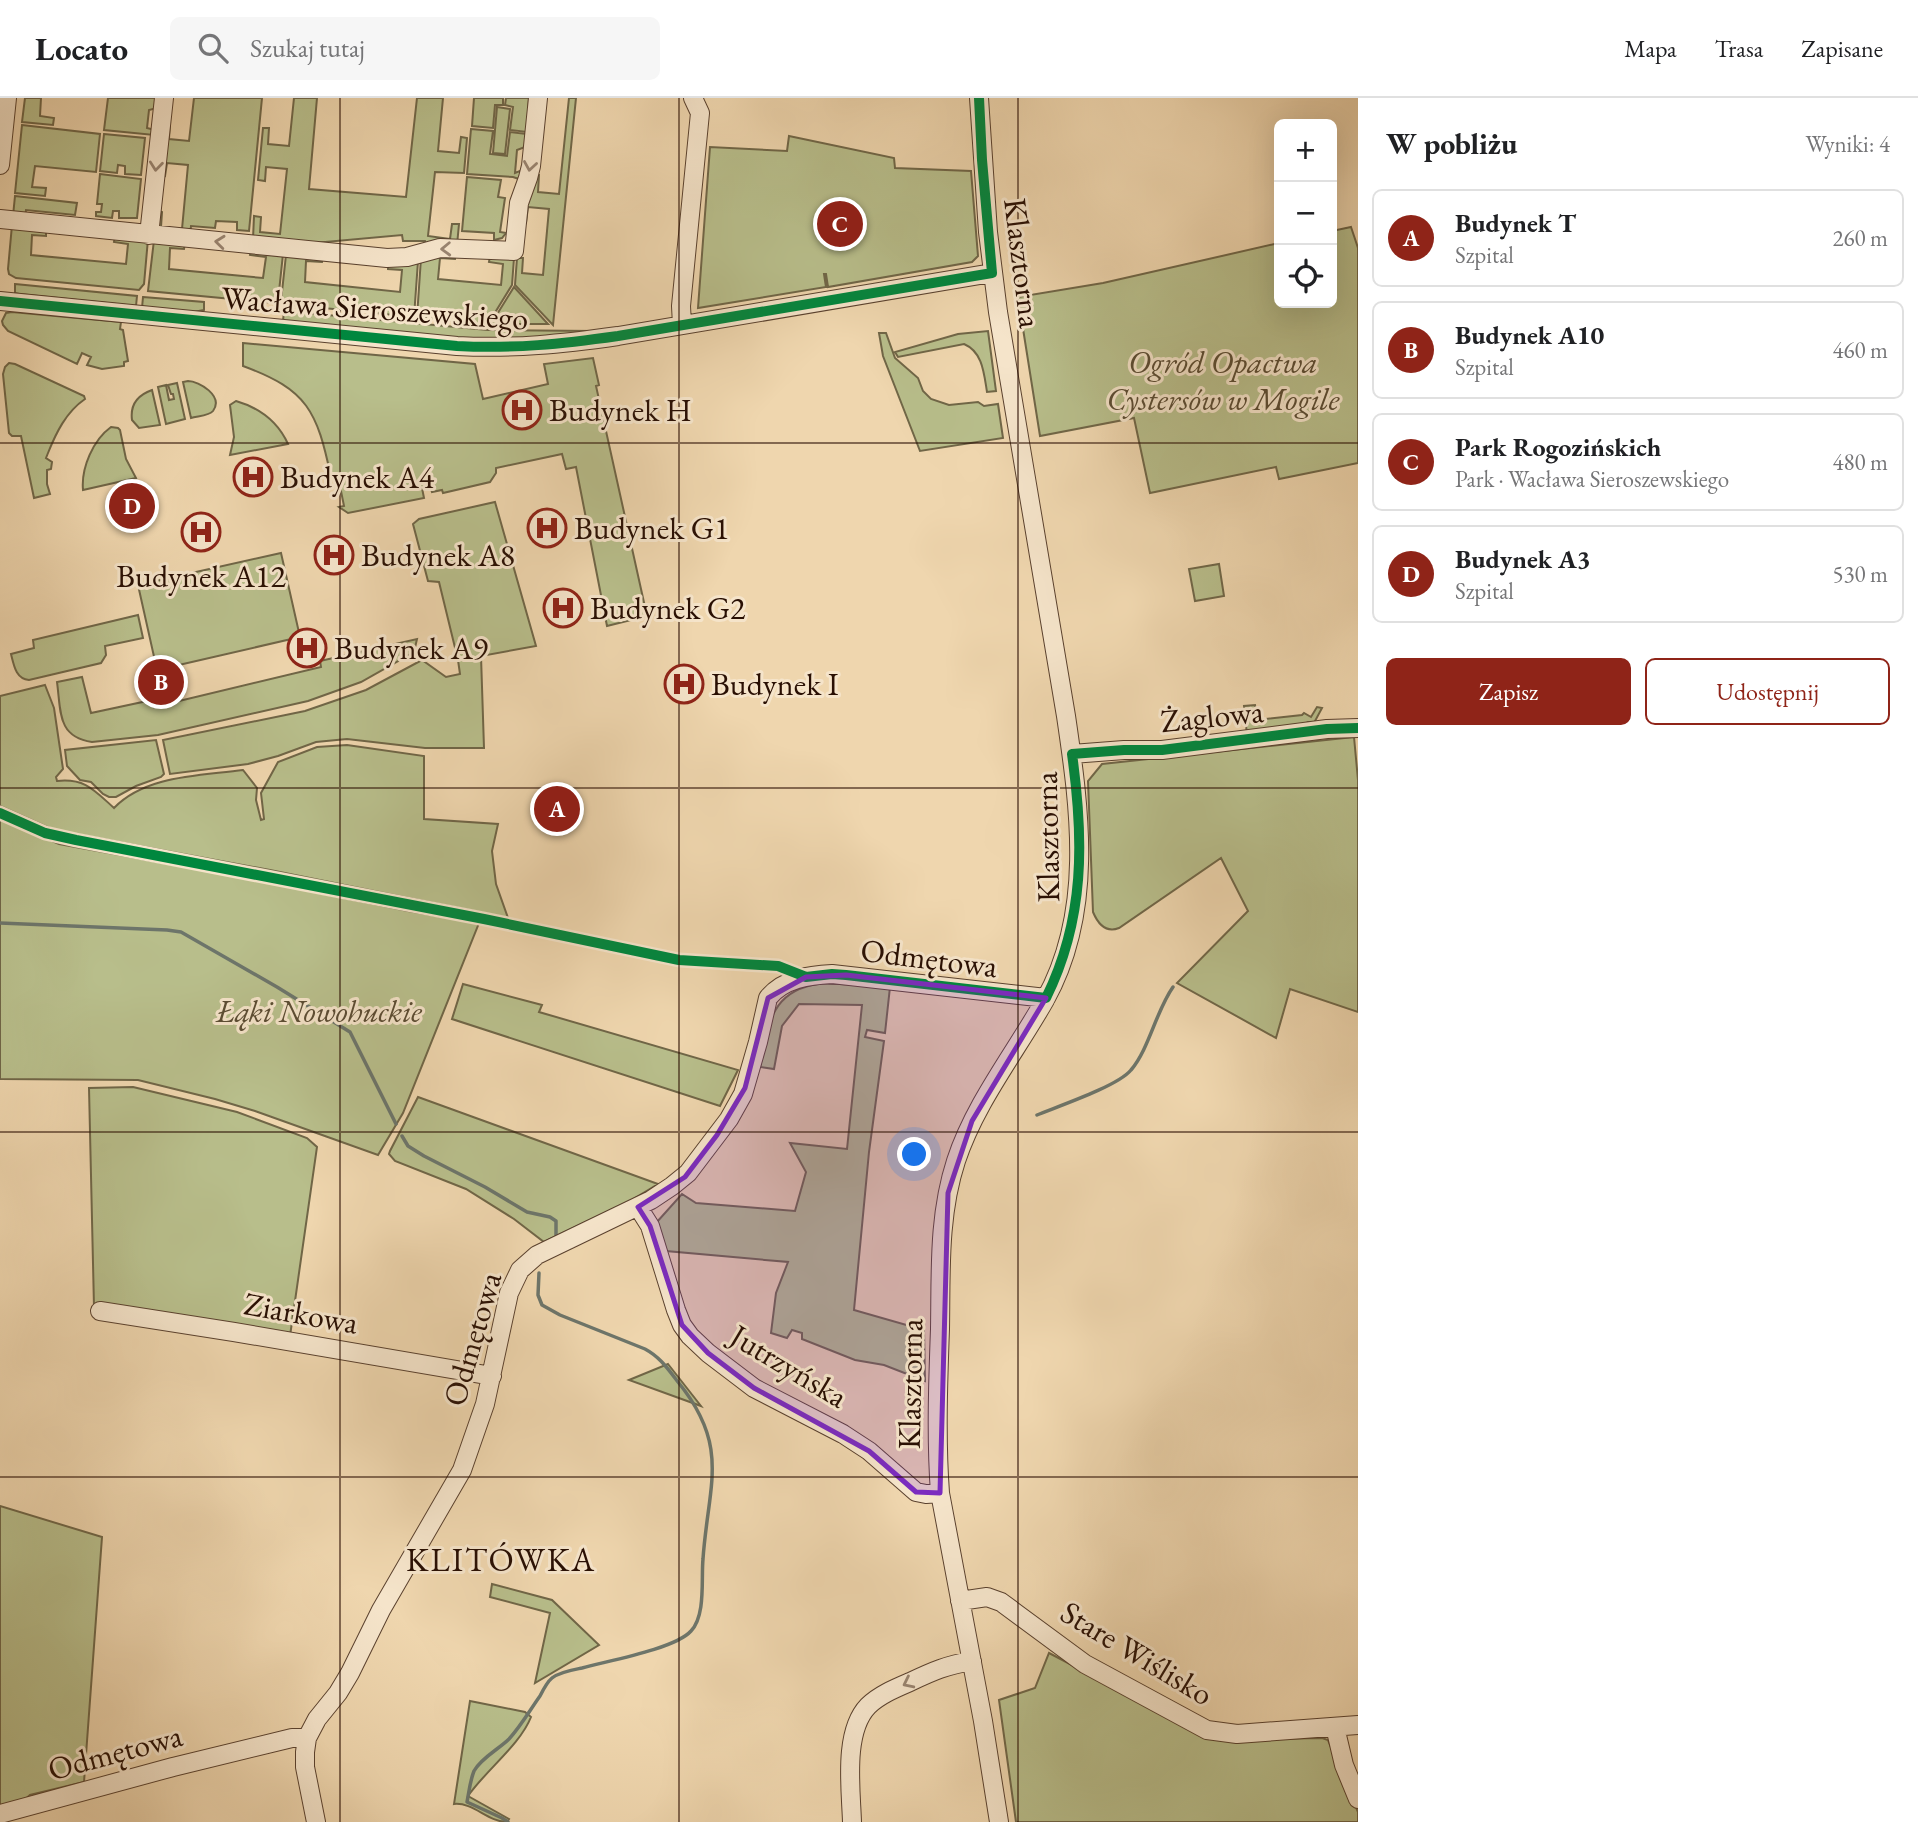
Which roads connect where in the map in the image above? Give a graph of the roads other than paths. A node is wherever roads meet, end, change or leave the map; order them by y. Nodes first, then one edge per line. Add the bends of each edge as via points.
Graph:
1 (7, 98) edge
2 (164, 98) edge
3 (538, 98) edge
4 (693, 98) edge
5 (979, 98) edge
6 (0, 165) edge
7 (0, 219) edge
8 (149, 235) junction
9 (992, 273) junction
10 (0, 300) edge
11 (682, 325) junction
12 (1358, 728) edge
13 (1072, 754) junction
14 (1046, 998) junction
15 (638, 1207) junction
16 (100, 1311) dead end
17 (492, 1376) junction
18 (940, 1493) junction
19 (960, 1601) junction
20 (972, 1661) junction
21 (1358, 1725) edge
22 (1335, 1727) junction
23 (307, 1738) junction
24 (1358, 1799) edge
25 (0, 1814) edge
26 (316, 1822) edge
27 (852, 1822) edge
28 (999, 1822) edge

1 - 6 street
2 -> 8 street
3 -> 8 street via 531,166 519,203 514,251 440,248 395,258
4 - 11 street via 700,113
5 - 9 street, Klasztorna
7 - 8 street
9 - 11 street, Wacława Sieroszewskiego
9 - 13 street, Klasztorna
10 - 11 street, Wacława Sieroszewskiego via 477,347 555,345
12 - 13 street, Żaglowa via 1162,750
13 - 14 street, Klasztorna via 1079,845 1077,899 1058,975
14 - 15 street, Odmętowa via 839,974 787,983 768,998 746,1088 729,1119 688,1173
14 - 18 street, Klasztorna via 972,1121 948,1193 940,1293
15 - 17 street, Odmętowa via 537,1255 520,1270 506,1302
15 - 18 street, Jutrzyńska via 650,1226 676,1310 690,1336 754,1388 869,1451 916,1492
16 - 17 street, Ziarkowa
17 - 23 street, Odmętowa via 462,1471 350,1673
18 - 19 street, Klasztorna
19 - 20 street, Klasztorna
19 - 22 street, Stare Wiślisko via 987,1597 1001,1602 1093,1669 1207,1730 1237,1734
20 -> 27 street via 942,1667 867,1707 852,1745
20 - 28 street, Klasztorna
21 - 22 street, Stare Wiślisko
22 - 24 street
23 - 25 street, Odmętowa via 173,1767
23 - 26 street via 305,1767

